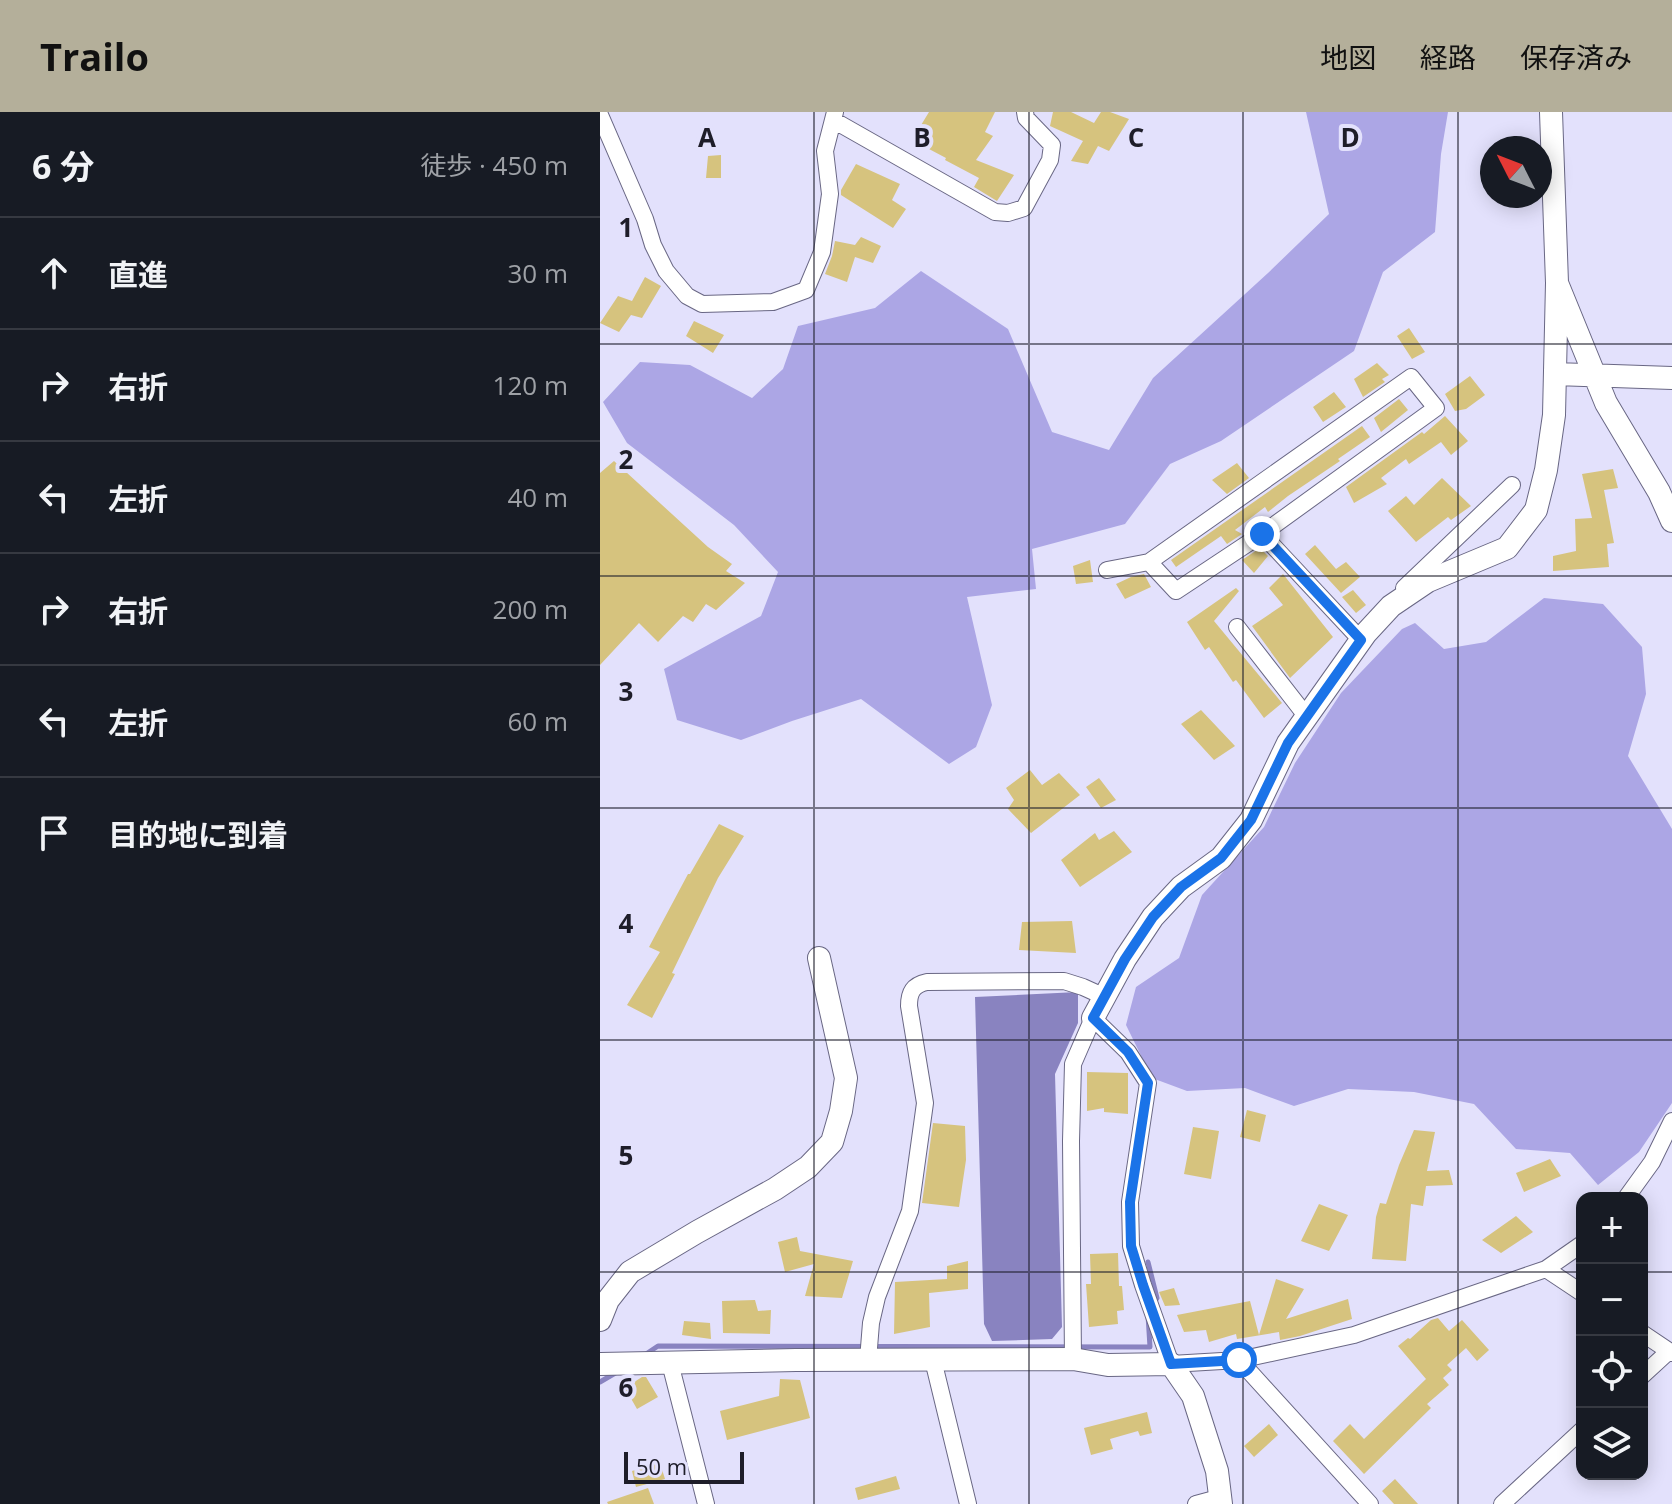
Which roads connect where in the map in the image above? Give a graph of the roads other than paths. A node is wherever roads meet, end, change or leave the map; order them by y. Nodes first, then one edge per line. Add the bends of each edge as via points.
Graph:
1 (1025, 112) edge
2 (1551, 112) edge
3 (600, 115) edge
4 (834, 116) edge
5 (1557, 283) junction
6 (1555, 374) junction
7 (1594, 374) junction
8 (1672, 378) edge
9 (1512, 485) dead end
10 (1672, 521) edge
11 (1262, 534) junction
12 (1149, 562) junction
13 (1107, 570) dead end
14 (1391, 606) junction
15 (1237, 627) dead end
16 (1361, 640) junction
17 (1307, 717) junction
18 (819, 958) dead end
19 (1105, 997) junction
20 (1093, 1018) junction
21 (1672, 1121) edge
22 (1630, 1192) edge
23 (1576, 1248) edge
24 (1546, 1269) junction
25 (1576, 1289) edge
26 (600, 1320) edge
27 (1647, 1336) edge
28 (1671, 1352) edge
29 (1073, 1359) junction
30 (868, 1360) junction
31 (933, 1360) junction
32 (1239, 1360) junction
33 (670, 1363) junction
34 (600, 1364) edge
35 (1171, 1364) junction
36 (1648, 1371) edge
37 (1576, 1436) edge
38 (1222, 1501) edge
39 (706, 1504) edge
40 (968, 1504) edge
41 (1196, 1504) edge
42 (1370, 1504) edge
43 (1502, 1504) edge

1 - 4 street via 1052,145 1050,160 1024,208 1008,213 995,212
2 - 5 street
3 - 4 street via 666,271 687,296 702,304 773,302 806,290 822,252 830,194 825,151
5 - 6 street
5 - 7 street
6 - 7 street
6 - 14 street via 1554,415 1536,510 1507,548 1428,581
7 - 8 street
7 - 10 street
9 - 14 street via 1404,587
11 - 12 street via 1176,591
11 - 12 street via 1436,408 1411,377
11 - 16 street
12 - 13 street
14 - 16 street
15 - 17 street
16 - 17 street
17 - 19 street via 1288,743 1251,820 1221,858 1181,887 1153,917
18 - 26 street via 846,1078 832,1142 808,1167 775,1189 630,1272
19 - 20 street
19 - 30 street via 1064,981 927,982 913,988 909,1006 925,1103 910,1211 877,1297
20 - 29 street via 1073,1064
20 - 35 street via 1128,1052 1148,1083 1130,1202 1131,1246
21 - 22 street
23 - 24 street
24 - 25 street
24 - 32 street via 1354,1335
27 - 28 street
28 - 36 street
29 - 31 street
29 - 35 street via 1108,1365
30 - 31 street
30 - 33 street
31 - 40 street
32 - 35 street
32 - 42 street
33 - 34 street
33 - 39 street
35 - 38 street via 1193,1396
37 - 43 street
38 - 41 street

